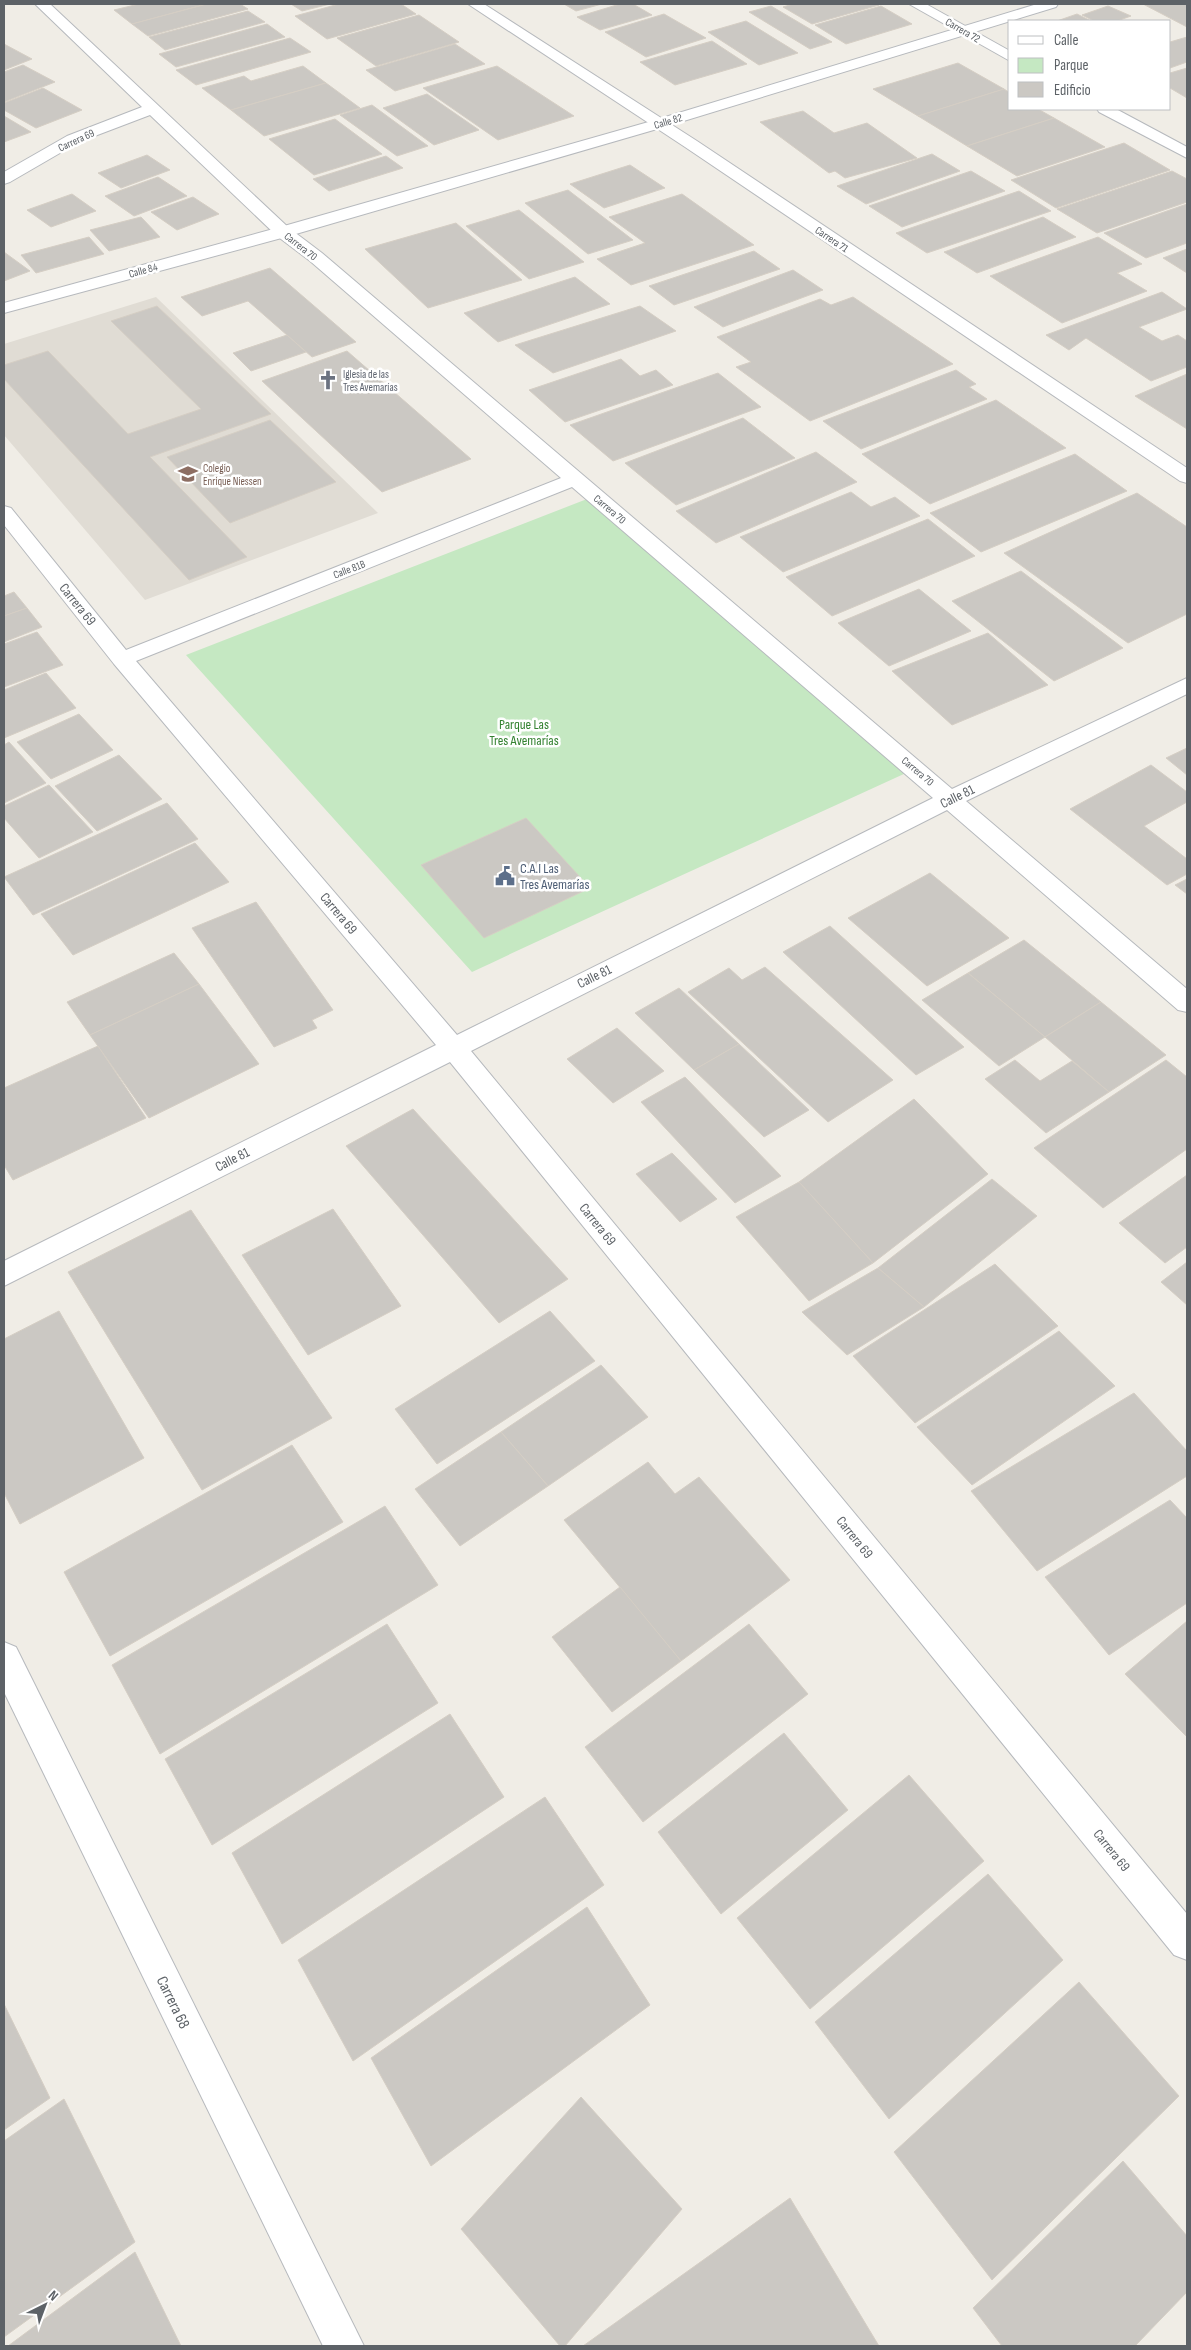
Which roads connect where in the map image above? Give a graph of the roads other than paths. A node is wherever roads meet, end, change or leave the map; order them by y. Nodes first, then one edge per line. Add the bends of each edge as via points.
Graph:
1 (42, 4) edge
2 (475, 4) edge
3 (916, 4) edge
4 (1051, 4) edge
5 (964, 31) junction
6 (1008, 56) edge
7 (151, 109) junction
8 (1107, 110) edge
9 (658, 124) junction
10 (1187, 153) edge
11 (4, 179) edge
12 (283, 232) junction
13 (4, 308) edge
14 (1187, 477) edge
15 (575, 480) junction
16 (4, 512) edge
17 (122, 659) junction
18 (1187, 685) edge
19 (950, 799) junction
20 (1187, 1003) edge
21 (453, 1048) junction
22 (4, 1274) edge
23 (4, 1658) edge
24 (1187, 1942) edge
25 (344, 2346) edge

1 - 7 street, Carrera 70
2 - 9 street, Carrera 71
3 - 5 street, Carrera 72
4 - 5 street, Calle 82
5 - 6 street, Carrera 72
5 - 9 street, Calle 82
7 - 11 street, Carrera 69 via 73,139
7 - 12 street, Carrera 70
8 - 10 street
9 - 12 street, Calle 82
9 - 14 street, Carrera 71
12 - 13 street, Calle 84
12 - 15 street, Carrera 70
15 - 17 street, Calle 81B
15 - 19 street, Carrera 70
16 - 17 street, Carrera 69
17 - 21 street, Carrera 69
18 - 19 street, Calle 81
19 - 20 street, Carrera 70
19 - 21 street, Calle 81
21 - 22 street, Calle 81
21 - 24 street, Carrera 69
23 - 25 street, Carrera 68

